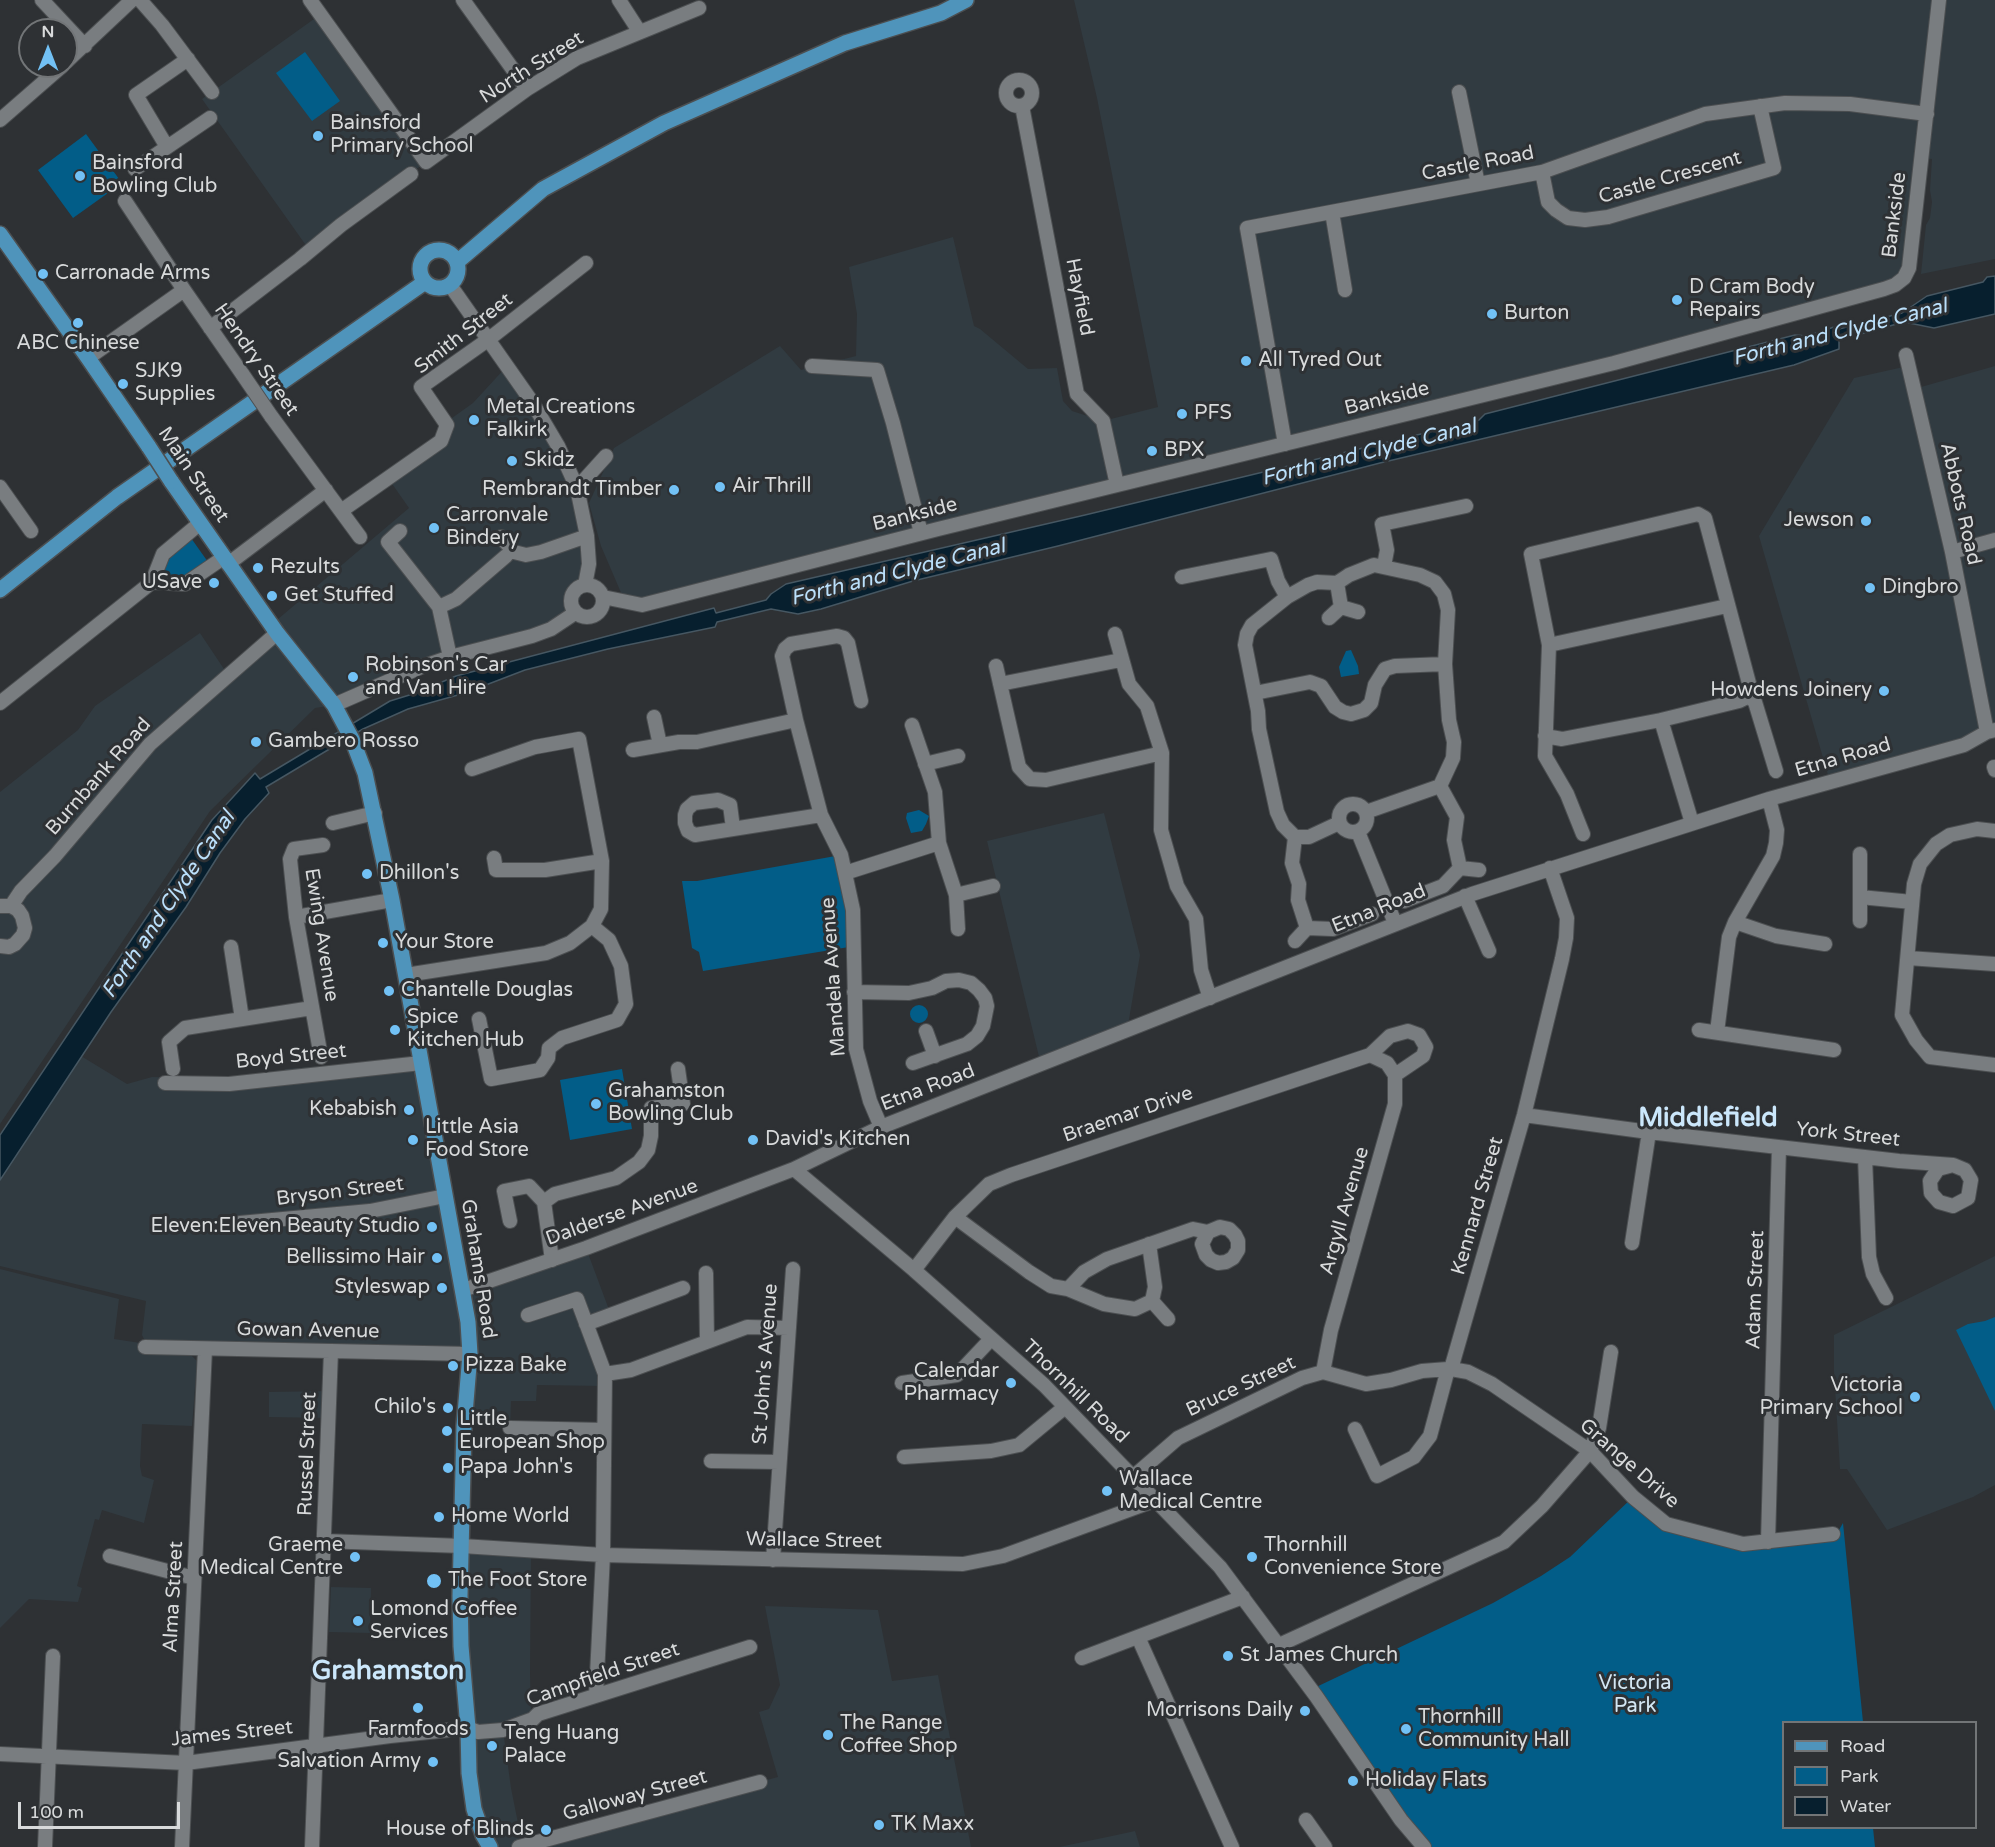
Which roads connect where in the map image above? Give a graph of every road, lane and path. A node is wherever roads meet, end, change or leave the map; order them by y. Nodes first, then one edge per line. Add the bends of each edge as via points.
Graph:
1 (42, 0) edge
2 (132, 0) edge
3 (140, 0) edge
4 (310, 0) edge
5 (463, 0) edge
6 (619, 0) edge
7 (966, 0) edge
8 (1939, 0) edge
9 (699, 8) dead end
10 (639, 32) junction
11 (85, 46) junction
12 (78, 52) edge
13 (188, 59) junction
14 (48, 78) edge
15 (527, 89) junction
16 (212, 92) dead end
17 (1459, 92) dead end
18 (1022, 106) dead end
19 (1760, 106) junction
20 (1927, 114) junction
21 (210, 118) dead end
22 (0, 120) edge
23 (167, 147) junction
24 (135, 169) dead end
25 (1542, 172) junction
26 (411, 174) dead end
27 (1478, 184) junction
28 (125, 201) dead end
29 (1332, 212) junction
30 (0, 234) edge
31 (457, 262) junction
32 (586, 263) dead end
33 (425, 282) junction
34 (450, 285) junction
35 (184, 290) junction
36 (1345, 290) dead end
37 (210, 328) junction
38 (489, 339) junction
39 (1906, 355) dead end
40 (88, 358) junction
41 (812, 366) dead end
42 (1285, 444) junction
43 (606, 456) dead end
44 (1117, 485) junction
45 (0, 487) edge
46 (577, 488) junction
47 (326, 490) junction
48 (1466, 506) dead end
49 (341, 511) junction
50 (199, 524) junction
51 (31, 531) dead end
52 (400, 531) dead end
53 (921, 533) junction
54 (587, 536) junction
55 (360, 537) dead end
56 (501, 537) dead end
57 (1995, 540) edge
58 (1952, 552) junction
59 (506, 556) dead end
60 (225, 561) junction
61 (1384, 566) junction
62 (1182, 577) dead end
63 (152, 582) junction
64 (1337, 583) junction
65 (585, 585) junction
66 (0, 590) edge
67 (603, 597) junction
68 (1287, 597) junction
69 (1727, 606) junction
70 (439, 607) junction
71 (1341, 607) junction
72 (1358, 612) dead end
73 (575, 613) junction
74 (1329, 618) dead end
75 (277, 633) junction
76 (1115, 634) dead end
77 (1549, 645) junction
78 (450, 657) junction
79 (1121, 660) junction
80 (1445, 664) junction
81 (996, 666) dead end
82 (1000, 684) junction
83 (1255, 693) junction
84 (1749, 696) junction
85 (861, 700) dead end
86 (0, 703) edge
87 (334, 705) junction
88 (654, 717) dead end
89 (796, 720) junction
90 (1661, 720) junction
91 (912, 725) dead end
92 (1991, 731) edge
93 (349, 732) joint
94 (1545, 736) junction
95 (660, 746) junction
96 (633, 750) dead end
97 (1162, 753) junction
98 (958, 756) dead end
99 (925, 764) junction
100 (472, 770) dead end
101 (1776, 771) dead end
102 (1440, 786) junction
103 (1769, 799) junction
104 (1366, 812) junction
105 (375, 813) junction
106 (821, 815) junction
107 (333, 823) dead end
108 (1692, 823) junction
109 (1339, 824) junction
110 (734, 828) dead end
111 (1995, 831) edge
112 (1358, 832) junction
113 (1582, 834) dead end
114 (1295, 837) junction
115 (939, 843) junction
116 (323, 845) dead end
117 (1860, 854) dead end
118 (494, 858) dead end
119 (602, 861) junction
120 (1460, 868) junction
121 (1550, 868) junction
122 (1479, 870) dead end
123 (845, 873) junction
124 (993, 886) dead end
125 (956, 895) junction
126 (1465, 896) junction
127 (1860, 897) junction
128 (392, 900) junction
129 (1404, 902) dead end
130 (1912, 902) junction
131 (6, 906) edge
132 (1372, 914) dead end
133 (296, 917) junction
134 (1860, 921) dead end
135 (1735, 922) junction
136 (1395, 923) junction
137 (591, 926) junction
138 (1307, 928) junction
139 (958, 929) dead end
140 (1295, 941) dead end
141 (1825, 944) dead end
142 (0, 946) edge
143 (231, 947) dead end
144 (1489, 951) dead end
145 (1908, 958) junction
146 (1995, 964) edge
147 (406, 975) junction
148 (854, 992) junction
149 (1210, 998) junction
150 (312, 1008) junction
151 (479, 1018) dead end
152 (242, 1019) junction
153 (1700, 1030) dead end
154 (926, 1031) dead end
155 (1717, 1032) junction
156 (1834, 1050) dead end
157 (1370, 1055) junction
158 (934, 1056) junction
159 (321, 1057) dead end
160 (421, 1063) junction
161 (913, 1063) dead end
162 (1995, 1065) edge
163 (678, 1069) dead end
164 (173, 1070) dead end
165 (1395, 1075) junction
166 (165, 1083) dead end
167 (1524, 1115) junction
168 (881, 1127) junction
169 (1649, 1132) junction
170 (1779, 1147) junction
171 (1865, 1157) junction
172 (1953, 1165) dead end
173 (794, 1169) junction
174 (445, 1196) junction
175 (544, 1202) junction
176 (955, 1217) junction
177 (510, 1221) dead end
178 (240, 1222) dead end
179 (1208, 1232) dead end
180 (1632, 1243) dead end
181 (1149, 1244) junction
182 (552, 1260) junction
183 (793, 1269) dead end
184 (914, 1270) junction
185 (706, 1273) dead end
186 (683, 1288) dead end
187 (1068, 1289) junction
188 (464, 1290) junction
189 (1886, 1298) dead end
190 (1152, 1301) junction
191 (528, 1315) dead end
192 (1168, 1318) dead end
193 (586, 1324) junction
194 (789, 1328) junction
195 (991, 1340) junction
196 (707, 1341) junction
197 (145, 1347) dead end
198 (205, 1348) junction
199 (331, 1351) junction
200 (1611, 1352) dead end
201 (470, 1354) junction
202 (1449, 1369) junction
203 (1323, 1372) junction
204 (605, 1374) junction
205 (902, 1383) dead end
206 (1065, 1407) junction
207 (510, 1428) dead end
208 (1355, 1429) dead end
209 (604, 1430) junction
210 (1590, 1451) junction
211 (904, 1457) dead end
212 (711, 1461) dead end
213 (779, 1462) junction
214 (1134, 1476) junction
215 (1156, 1500) junction
216 (1833, 1534) dead end
217 (324, 1541) junction
218 (1768, 1542) junction
219 (462, 1546) junction
220 (603, 1555) junction
221 (110, 1556) dead end
222 (773, 1560) junction
223 (194, 1578) junction
224 (1243, 1597) junction
225 (1138, 1637) junction
226 (1279, 1644) junction
227 (750, 1647) dead end
228 (53, 1656) dead end
229 (1082, 1658) dead end
230 (596, 1695) junction
231 (468, 1728) junction
232 (316, 1744) junction
233 (0, 1754) edge
234 (48, 1757) junction
235 (186, 1762) junction
236 (760, 1782) dead end
237 (1306, 1820) dead end
238 (45, 1847) edge
239 (182, 1847) edge
240 (312, 1847) edge
241 (490, 1847) edge
242 (519, 1847) edge
243 (1232, 1847) edge
244 (1325, 1847) edge
245 (1424, 1847) edge

1 - 11 street
2 - 11 street
3 - 13 street
4 - 15 street, North Street via 426,162
5 - 15 street
6 - 10 street
7 - 31 main road via 941,13 845,43 664,123 543,189
8 - 20 street, Bankside
9 - 10 street, North Street
10 - 15 street, North Street via 577,58
11 - 12 street
13 - 16 street
13 - 23 street via 136,95
14 - 22 street
17 - 27 street
18 - 44 street, Hayfield via 1077,394 1103,421
19 - 20 street, Castle Road via 1850,104
19 - 25 street, Castle Road via 1704,114
19 - 25 street, Castle Crescent via 1774,168 1608,217 1585,220 1568,218 1548,202
20 - 42 street, Bankside via 1909,268 1895,285 1614,363
21 - 23 street
23 - 24 street
25 - 27 street, Castle Road
26 - 37 street
27 - 29 street, Castle Road
28 - 35 street, Hendry Street
29 - 36 street
29 - 42 street, Castle Road via 1247,228
30 - 40 main road, Main Street
31 - 33 main road via 448,252 429,253 420,270
31 - 34 main road via 458,275
32 - 38 street, Smith Street
33 - 34 main road via 437,288
33 - 66 main road via 117,497
34 - 38 street
35 - 37 street, Hendry Street
35 - 40 street
37 - 47 street, Hendry Street, bridge
38 - 46 street via 558,446
38 - 49 street, Smith Street via 422,387 447,425 441,441
39 - 58 street, Abbots Road
40 - 50 main road, Main Street, bridge
41 - 53 street via 877,370
42 - 44 street, Bankside
43 - 46 street
44 - 53 street, Bankside
45 - 51 street
46 - 54 street
47 - 49 street, Hendry Street
47 - 60 street
48 - 61 street via 1382,524 1387,550
49 - 55 street, Hendry Street
50 - 60 main road, Main Street
50 - 63 street via 163,554
52 - 70 street via 388,542
53 - 67 street, Bankside via 642,605
54 - 56 street via 526,555 514,552
54 - 65 street via 589,564
57 - 58 street
58 - 92 street, Abbots Road
59 - 70 street via 456,598
60 - 63 street via 184,584
60 - 75 main road, Main Street
61 - 64 street via 1368,567
61 - 80 street via 1435,582 1444,594 1448,610
62 - 68 street via 1271,559
63 - 86 street
64 - 68 street via 1317,582
64 - 71 street
65 - 67 street via 596,588
65 - 73 street via 571,597
67 - 73 street via 602,609 596,615 585,618
68 - 83 street via 1252,625 1247,634 1245,645
69 - 77 street
69 - 77 street via 1705,518 1698,514 1531,554
69 - 84 street via 1750,687
70 - 78 street
71 - 72 street
71 - 74 street
73 - 78 street via 532,636
75 - 87 main road, Main Street
75 - 131 street, Burnbank Road via 150,744 63,847
76 - 79 street
77 - 94 street
78 - 87 street
79 - 82 street
79 - 97 street via 1129,684 1147,706
80 - 83 street via 1385,669 1371,703 1351,714 1335,707 1321,686 1310,682
80 - 102 street via 1454,741 1453,758
81 - 82 street
82 - 97 street via 1019,767 1030,779 1046,780
83 - 114 street via 1277,812
84 - 90 street
84 - 101 street via 1755,702
85 - 89 street, Mandela Avenue via 844,638 791,644 782,656
87 - 93 main road, Main Street
88 - 95 street
89 - 95 street
89 - 106 street, Mandela Avenue
90 - 94 street via 1562,739
90 - 108 street
91 - 99 street
92 - 103 street, Etna Road via 1964,745
93 - 105 main road, Grahams Road via 365,772
94 - 113 street via 1545,756 1567,794
95 - 96 street
97 - 149 street via 1161,830 1177,886 1196,920 1201,970
98 - 99 street
99 - 115 street via 935,792
100 - 119 street via 579,734
102 - 104 street
102 - 120 street via 1457,817 1454,840
103 - 108 street, Etna Road
103 - 135 street via 1777,830 1773,856
104 - 109 street via 1359,805 1346,805 1339,813
104 - 112 street via 1366,824
105 - 107 street
105 - 128 main road, Grahams Road
106 - 110 street
106 - 123 street, Mandela Avenue via 841,855
108 - 121 street, Etna Road
109 - 112 street via 1347,832
109 - 114 street via 1310,837
111 - 130 street via 1965,831 1936,844 1918,870
112 - 136 street
114 - 138 street via 1292,863
115 - 123 street
115 - 125 street
116 - 133 street, Ewing Avenue via 294,849 290,859
117 - 127 street
118 - 119 street via 496,870 545,870
119 - 137 street via 601,909
120 - 122 street
120 - 129 street via 1443,886
121 - 126 street, Etna Road
121 - 167 street, Kennard Street via 1567,918 1566,938
123 - 148 street, Mandela Avenue via 853,910
124 - 125 street
125 - 139 street
126 - 136 street, Etna Road
126 - 144 street
127 - 130 street
127 - 134 street
128 - 133 street
128 - 147 main road, Grahams Road
130 - 145 street
131 - 142 street via 22,916 25,923 23,935 15,944
132 - 138 street via 1333,929
133 - 150 street, Ewing Avenue
135 - 141 street via 1776,936
135 - 155 street via 1729,937
136 - 149 street, Etna Road
137 - 147 street via 570,943 546,953
137 - 151 street via 609,940 621,966 627,1005 618,1020 562,1038 549,1048 540,1070 491,1079
138 - 140 street
143 - 152 street
145 - 146 street
145 - 162 street via 1902,1015 1929,1057
147 - 160 main road, Grahams Road
148 - 158 street via 909,993 946,981 971,983 985,998 983,1026 967,1044
148 - 168 street, Mandela Avenue via 856,1049
149 - 168 street, Etna Road
150 - 152 street
150 - 159 street, Ewing Avenue
152 - 164 street via 185,1029 169,1042
153 - 155 street
154 - 158 street
155 - 156 street
157 - 165 street via 1387,1063
157 - 165 street via 1390,1036 1408,1031 1419,1035 1426,1047 1422,1056
157 - 176 street, Braemar Drive via 1011,1175 989,1184
158 - 161 street
160 - 166 street, Boyd Street via 229,1084
160 - 174 main road, Grahams Road
163 - 175 street via 683,1104 651,1108 648,1150 639,1162 616,1179 555,1194
165 - 203 street, Argyll Avenue via 1395,1104 1331,1330
167 - 169 street, York Street
167 - 202 street, Kennard Street
168 - 173 street, Etna Road
169 - 170 street, York Street
169 - 180 street
170 - 171 street, York Street
170 - 218 street, Adam Street
171 - 172 street, York Street
171 - 189 street via 1869,1257
173 - 182 street, Dalderse Avenue
173 - 184 street, Thornhill Road
174 - 178 street, Bryson Street via 370,1211
174 - 188 main road, Grahams Road
175 - 177 street via 529,1186 504,1191
175 - 182 street
176 - 184 street, Braemar Drive
176 - 187 street via 1029,1272 1052,1286
179 - 181 street via 1193,1229
181 - 187 street via 1107,1259 1084,1272
181 - 190 street via 1155,1287
182 - 188 street, Dalderse Avenue
183 - 194 street, St John's Avenue
184 - 195 street, Thornhill Road
185 - 196 street
186 - 193 street
187 - 190 street via 1104,1304 1135,1309
188 - 201 main road, Grahams Road
190 - 192 street
191 - 193 street via 577,1299
193 - 204 street
194 - 196 street via 747,1327
194 - 213 street, St John's Avenue
195 - 205 street via 957,1374
195 - 206 street, Thornhill Road
196 - 204 street via 631,1370
197 - 198 street, Gowan Avenue
198 - 199 street, Gowan Avenue
198 - 223 street, Alma Street
199 - 201 street, Gowan Avenue
199 - 217 street, Russel Street
200 - 210 street via 1599,1428
201 - 219 main road, Grahams Road
202 - 203 street, Bruce Street via 1366,1384
202 - 208 street, Kennard Street via 1430,1436 1414,1457 1377,1476
202 - 210 street, Grange Drive via 1468,1372 1492,1384
203 - 214 street, Bruce Street via 1302,1378 1178,1438
204 - 209 street
206 - 211 street via 1019,1445 991,1451
206 - 214 street, Thornhill Road
207 - 209 street
209 - 220 street
210 - 218 street, Grange Drive via 1633,1497 1666,1524 1743,1544
210 - 226 street via 1504,1542
212 - 213 street, St John's Avenue
213 - 222 street, St John's Avenue
214 - 215 street, Thornhill Road
215 - 222 street, Wallace Street via 1004,1556 963,1564
215 - 224 street, Thornhill Road
216 - 218 street, Grange Drive
217 - 219 street, Wallace Street
217 - 232 street, Russel Street
219 - 220 street, Wallace Street
219 - 231 main road, Grahams Road via 461,1646
220 - 222 street, Wallace Street
220 - 230 street
221 - 223 street
223 - 235 street, Alma Street
224 - 225 street
224 - 226 street, Thornhill Road
225 - 229 street
225 - 243 street
226 - 245 street, Thornhill Road via 1401,1820
227 - 230 street, Campfield Street
228 - 234 street
230 - 231 street, Campfield Street via 503,1730 478,1732
231 - 232 street, James Street
231 - 241 main road, Grahams Road via 474,1809
232 - 235 street, James Street
232 - 240 street, Russel Street
233 - 234 street, James Street
234 - 235 street, James Street
234 - 238 street
235 - 239 street, Alma Street
236 - 242 street, Galloway Street
237 - 244 street

